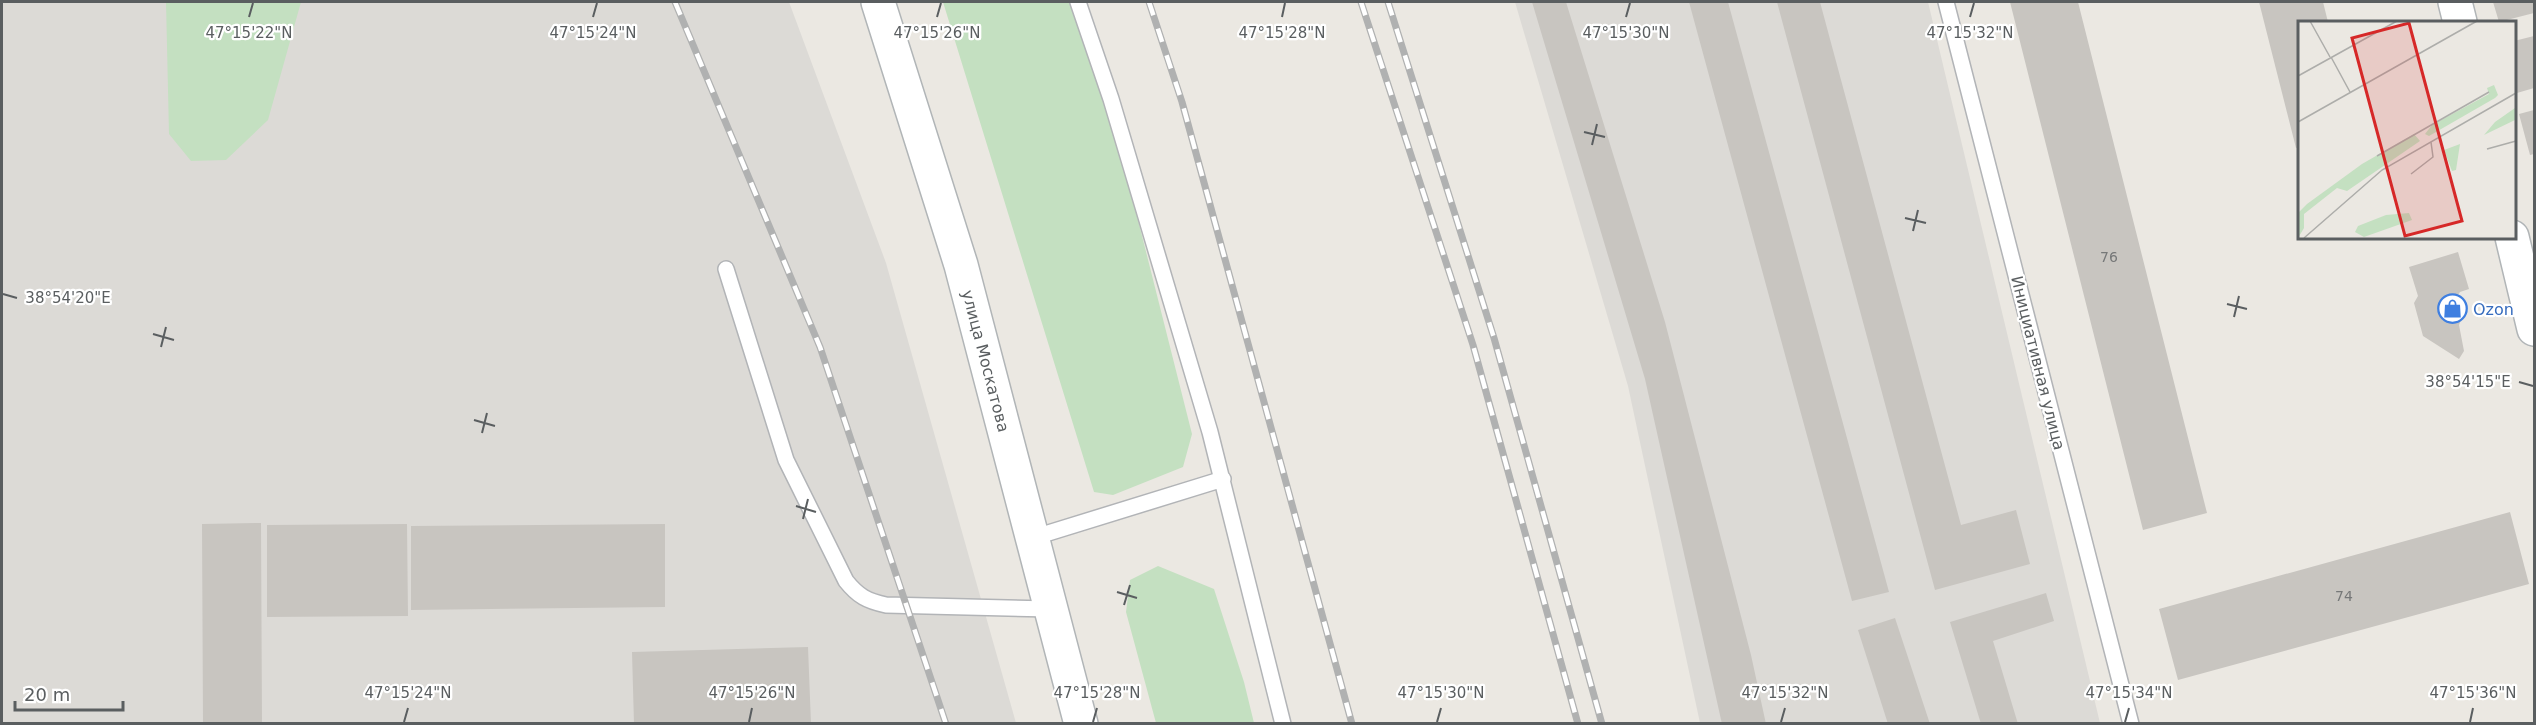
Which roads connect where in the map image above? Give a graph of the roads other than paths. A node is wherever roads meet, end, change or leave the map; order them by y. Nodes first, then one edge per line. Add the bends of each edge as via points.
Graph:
1 (878, 2) edge
2 (1078, 2) edge
3 (1946, 2) edge
4 (2455, 2) edge
5 (2460, 21) edge
6 (2512, 238) edge
7 (726, 269) dead end
8 (2535, 329) edge
9 (1223, 479) junction
10 (1032, 538) junction
11 (1051, 609) junction
12 (1081, 723) edge
13 (1283, 723) edge
14 (2131, 723) edge

1 - 10 main road, улица Москатова via 961,265
2 - 9 lane via 1172,299
3 - 14 lane, Инициативная улица
4 - 5 main road
6 - 8 main road
7 - 11 lane via 786,460 846,581 858,595 886,605
9 - 10 lane
9 - 13 lane
10 - 11 main road, улица Москатова
11 - 12 main road, улица Москатова

